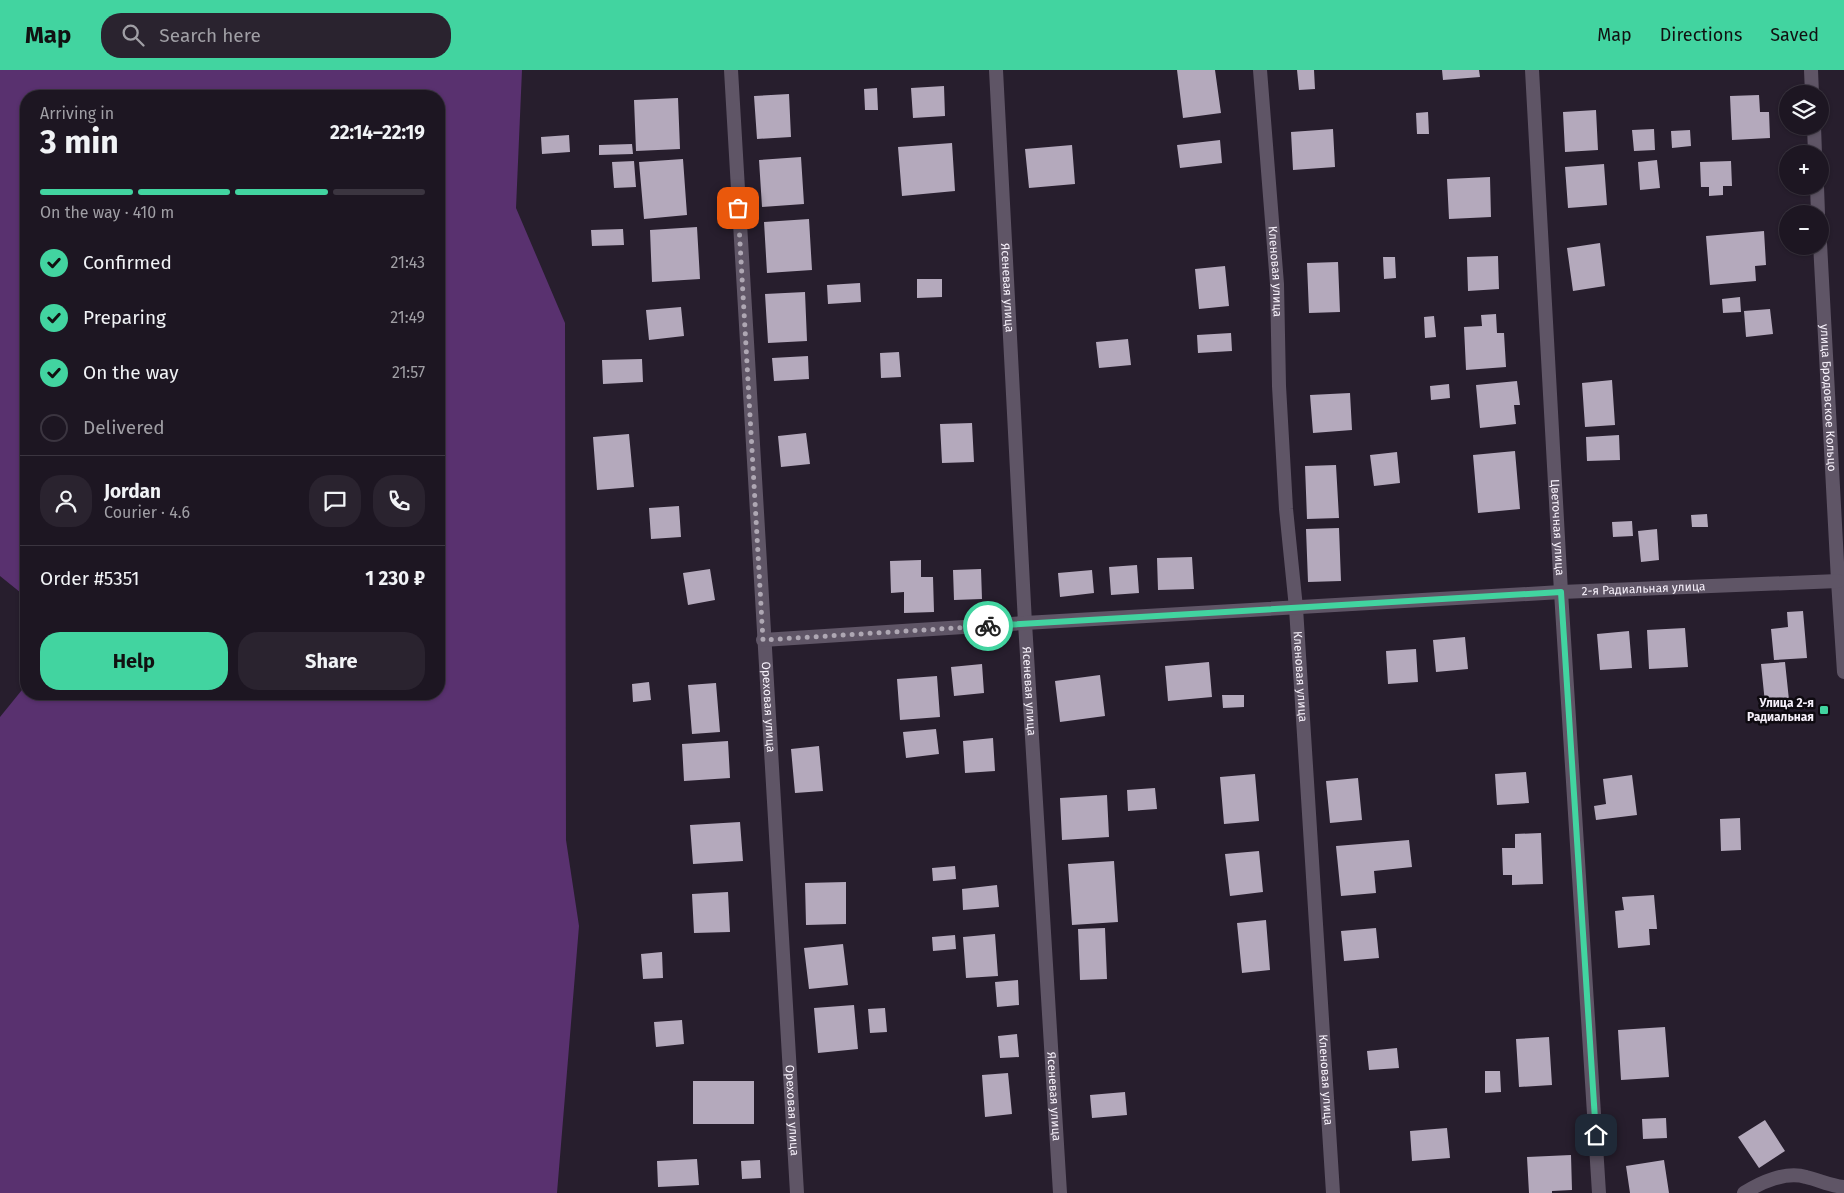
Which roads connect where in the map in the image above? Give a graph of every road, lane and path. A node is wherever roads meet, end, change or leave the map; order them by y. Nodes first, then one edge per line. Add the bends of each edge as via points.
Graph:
1 (730, 70) edge
2 (996, 70) edge
3 (1260, 70) edge
4 (1532, 70) edge
5 (1811, 70) edge
6 (1812, 85) edge
7 (1821, 255) edge
8 (1838, 581) junction
9 (1561, 592) junction
10 (1296, 608) junction
11 (1025, 623) junction
12 (763, 640) junction
13 (1844, 672) edge
14 (1844, 1187) edge
15 (797, 1193) edge
16 (1060, 1193) edge
17 (1333, 1193) edge
18 (1599, 1193) edge
19 (1744, 1193) edge

1 - 12 street, Ореховая улица
2 - 11 street, Ясеневая улица
3 - 10 street, Кленовая улица via 1278,284 1279,386
4 - 9 street, Цветочная улица
5 - 6 street
7 - 8 street, улица Бродовское Кольцо
8 - 9 street, 2-я Радиальная улица
8 - 13 street, улица Бродовское Кольцо
9 - 10 street, 2-я Радиальная улица
9 - 18 street, Цветочная улица
10 - 11 street, 2-я Радиальная улица
10 - 17 street, Кленовая улица
11 - 12 street, 2-я Радиальная улица
11 - 16 street, Ясеневая улица
12 - 15 street, Ореховая улица
14 - 19 street via 1805,1176 1778,1176

